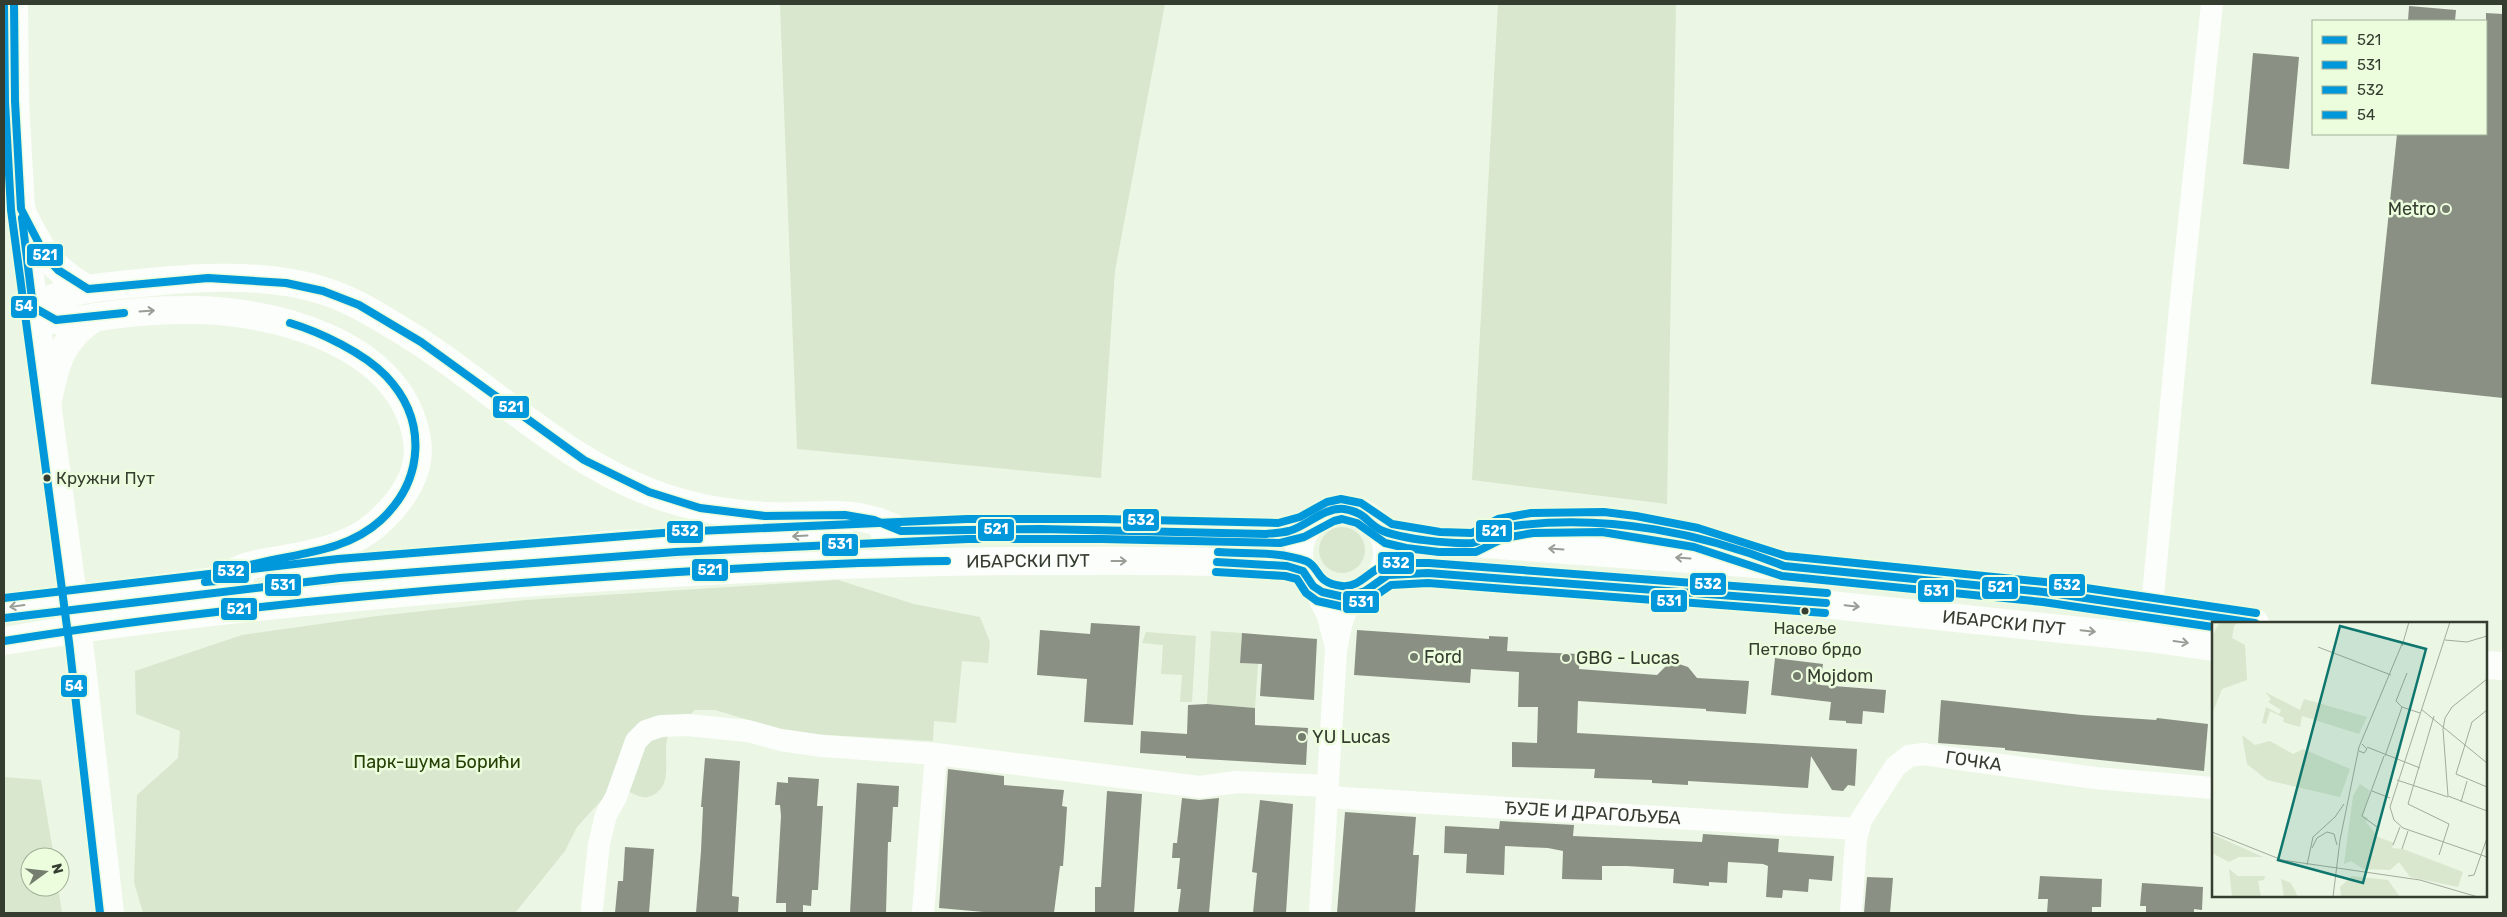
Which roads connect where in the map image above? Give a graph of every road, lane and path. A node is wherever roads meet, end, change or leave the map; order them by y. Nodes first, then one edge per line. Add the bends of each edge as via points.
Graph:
1 (14, 4) edge
2 (2212, 4) edge
3 (21, 209) junction
4 (88, 289) junction
5 (32, 307) junction
6 (95, 317) junction
7 (47, 405) junction
8 (1311, 522) junction
9 (1380, 530) junction
10 (901, 531) junction
11 (1308, 578) junction
12 (223, 580) junction
13 (1371, 586) junction
14 (4, 608) edge
15 (2153, 609) junction
16 (2248, 622) edge
17 (2149, 638) junction
18 (8, 640) edge
19 (2212, 647) edge
20 (1336, 650) junction
21 (2487, 665) edge
22 (2503, 666) edge
23 (936, 754) junction
24 (2212, 788) edge
25 (1327, 792) junction
26 (1858, 829) junction
27 (592, 909) dead end
28 (110, 913) edge
29 (923, 913) edge
30 (1320, 913) edge
31 (1851, 913) edge

1 - 3 main road
2 - 15 street
3 - 4 main road via 46,257 58,270
3 - 5 main road
4 - 5 main road via 54,297
4 - 10 main road via 208,278 286,284 323,291 360,305 421,342 584,460 649,492 727,512 765,516 845,516 874,520
5 - 6 main road via 56,320
5 - 7 main road
6 - 7 main road via 77,330 64,346 55,368
6 -> 12 main road via 185,310 245,314 295,324 328,337 360,356 385,376 412,416 418,442 416,467 408,488 380,522 337,546 240,568
7 - 28 main road
8 - 9 main road via 1320,515 1342,509 1364,514
8 - 10 main road, ИБАРСКИ ПУТ via 1290,531 1266,534 1050,529
8 - 11 main road via 1299,551
9 - 13 main road via 1387,556 1382,573
15 -> 9 main road, ИБАРСКИ ПУТ via 2044,592 1784,566 1416,540
10 -> 12 main road, ИБАРСКИ ПУТ via 619,544
11 - 13 main road via 1322,592 1344,597
18 -> 11 main road, ИБАРСКИ ПУТ via 377,595 634,574 816,565 909,561 1186,561 1275,564
11 - 20 street via 1328,616
12 -> 14 main road, ИБАРСКИ ПУТ
13 -> 17 main road, ИБАРСКИ ПУТ via 1394,573 1428,573 1764,598
13 - 20 street via 1344,611
15 - 16 main road, ИБАРСКИ ПУТ
15 - 17 street
17 -> 19 main road, ИБАРСКИ ПУТ
20 - 25 street
21 - 22 main road
23 - 25 street, ЂУЈЕ И ДРАГОЉУБА via 1200,787 1238,782
23 - 27 street, ЂУЈЕ И ДРАГОЉУБА via 822,746 748,731 687,725 661,726 646,731 636,741 616,797 606,815 599,844
23 - 29 street
24 - 26 street, ГОЧКА via 2095,778 1914,755 1895,767
25 - 26 street, ЂУЈЕ И ДРАГОЉУБА
25 - 30 street
26 - 31 street, ГОЧКА

